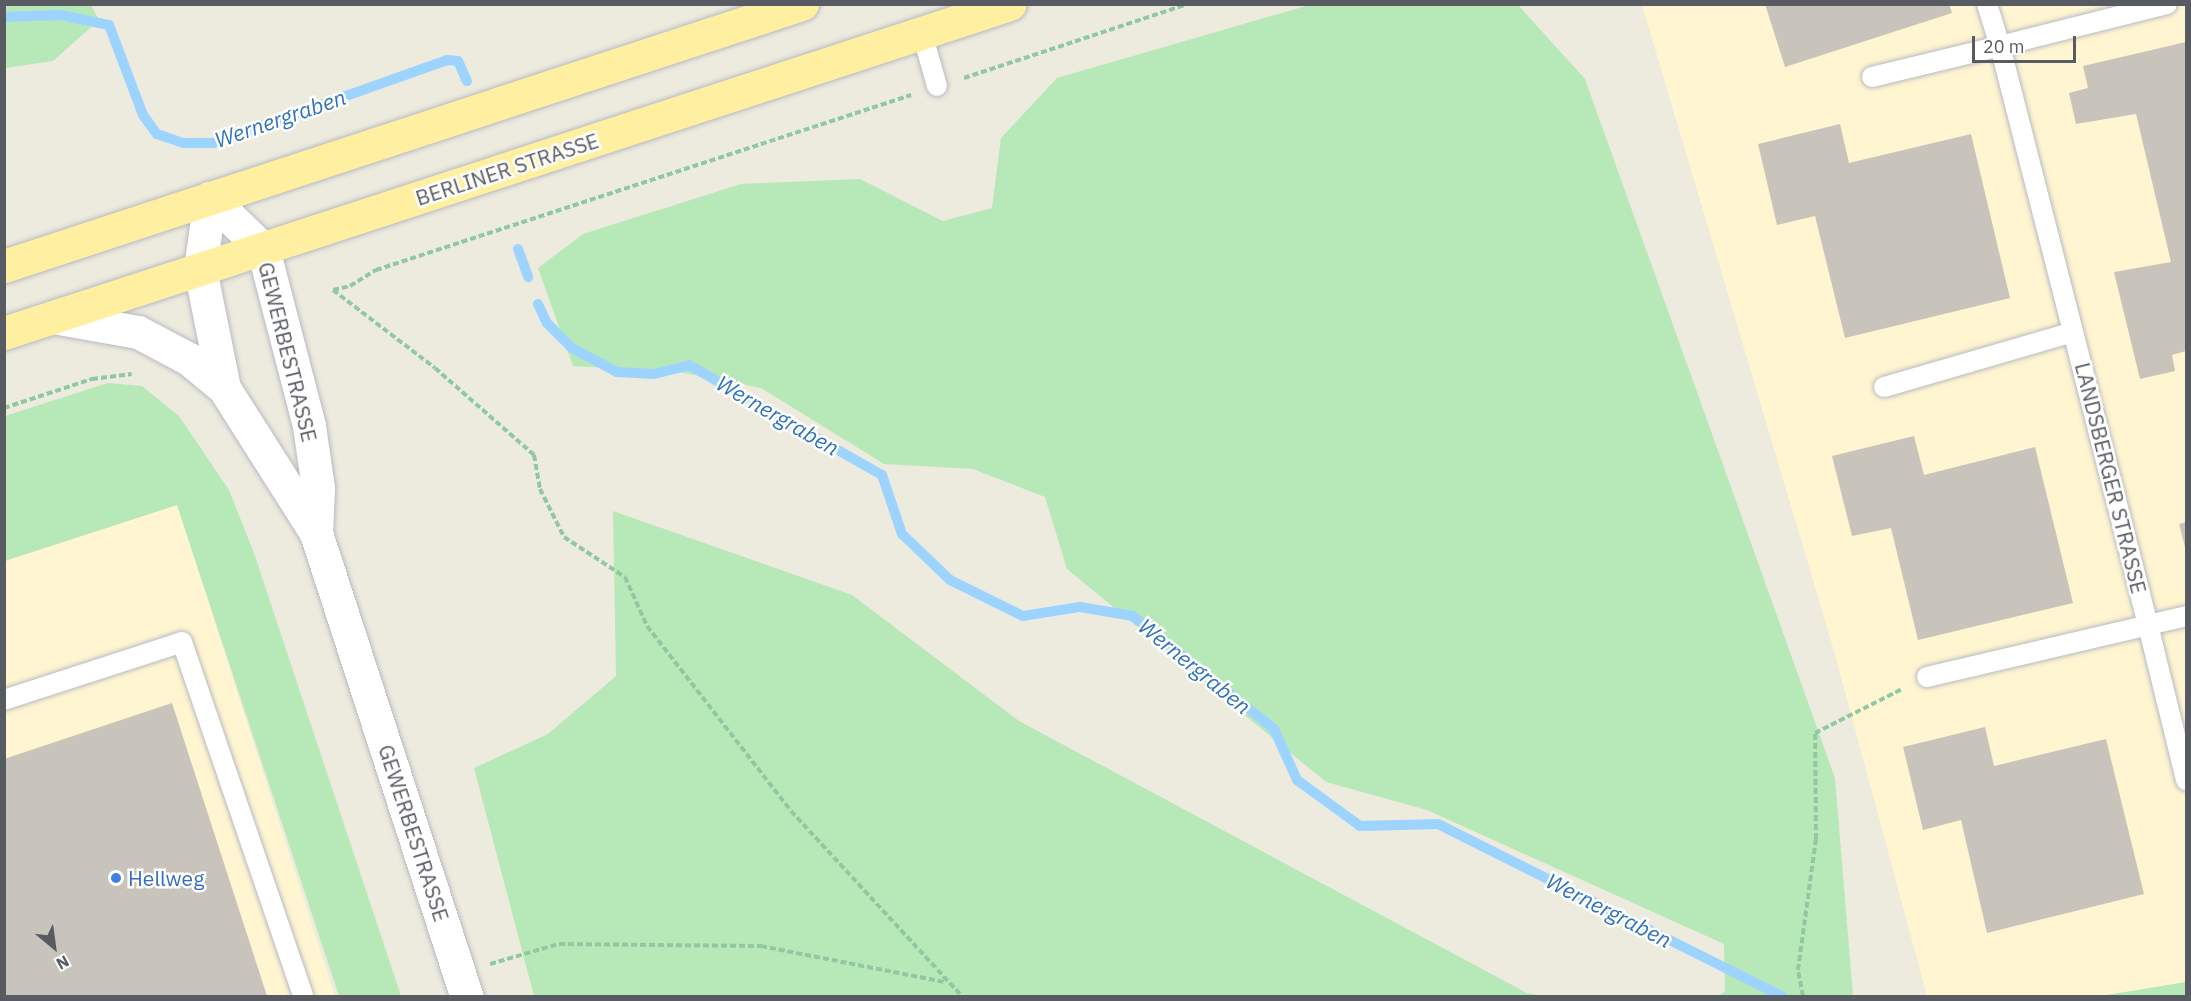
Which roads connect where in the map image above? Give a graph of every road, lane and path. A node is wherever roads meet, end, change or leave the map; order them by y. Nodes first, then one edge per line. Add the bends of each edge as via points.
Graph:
1 (802, 4) edge
2 (1010, 4) edge
3 (1188, 4) edge
4 (1987, 4) edge
5 (2167, 4) edge
6 (922, 33) junction
7 (2000, 46) junction
8 (1872, 77) dead end
9 (938, 86) junction
10 (210, 198) junction
11 (263, 249) junction
12 (4, 266) edge
13 (200, 270) junction
14 (53, 317) junction
15 (2073, 332) junction
16 (4, 333) edge
17 (132, 374) dead end
18 (1884, 387) dead end
19 (224, 388) junction
20 (4, 408) edge
21 (316, 533) junction
22 (2187, 616) edge
23 (2148, 625) junction
24 (1927, 677) joint
25 (4, 700) edge
26 (2187, 780) edge
27 (945, 982) junction
28 (463, 984) edge
29 (303, 996) edge
30 (962, 996) edge
31 (1803, 996) edge

1 - 10 main road
2 - 6 main road, BERLINER STRASSE
3 - 9 path
4 - 7 lane, LANDSBERGER STRASSE
5 - 7 lane
6 - 9 lane
6 - 11 main road, BERLINER STRASSE
7 - 8 lane
7 - 15 lane, LANDSBERGER STRASSE
9 - 27 path via 376,270 351,286 333,290 435,368 534,455 540,489 564,537 625,577 647,626 791,811
10 - 11 street, GEWERBESTRASSE
10 - 12 main road
10 - 13 street, GEWERBESTRASSE
11 - 13 main road, BERLINER STRASSE
11 - 21 street, GEWERBESTRASSE via 309,426 318,488
13 - 14 main road, BERLINER STRASSE
13 - 19 street, GEWERBESTRASSE
14 - 16 main road, BERLINER STRASSE
14 - 19 street via 138,333 189,359
15 - 18 lane
15 - 23 lane, LANDSBERGER STRASSE
17 - 20 path via 92,379
19 - 21 street, GEWERBESTRASSE
21 - 28 street, GEWERBESTRASSE
22 - 23 lane
23 - 24 lane
23 - 26 lane, LANDSBERGER STRASSE
24 - 31 path via 1815,733 1816,839 1798,970
25 - 29 lane via 182,642
27 - 28 path via 760,946 559,944
27 - 30 path

